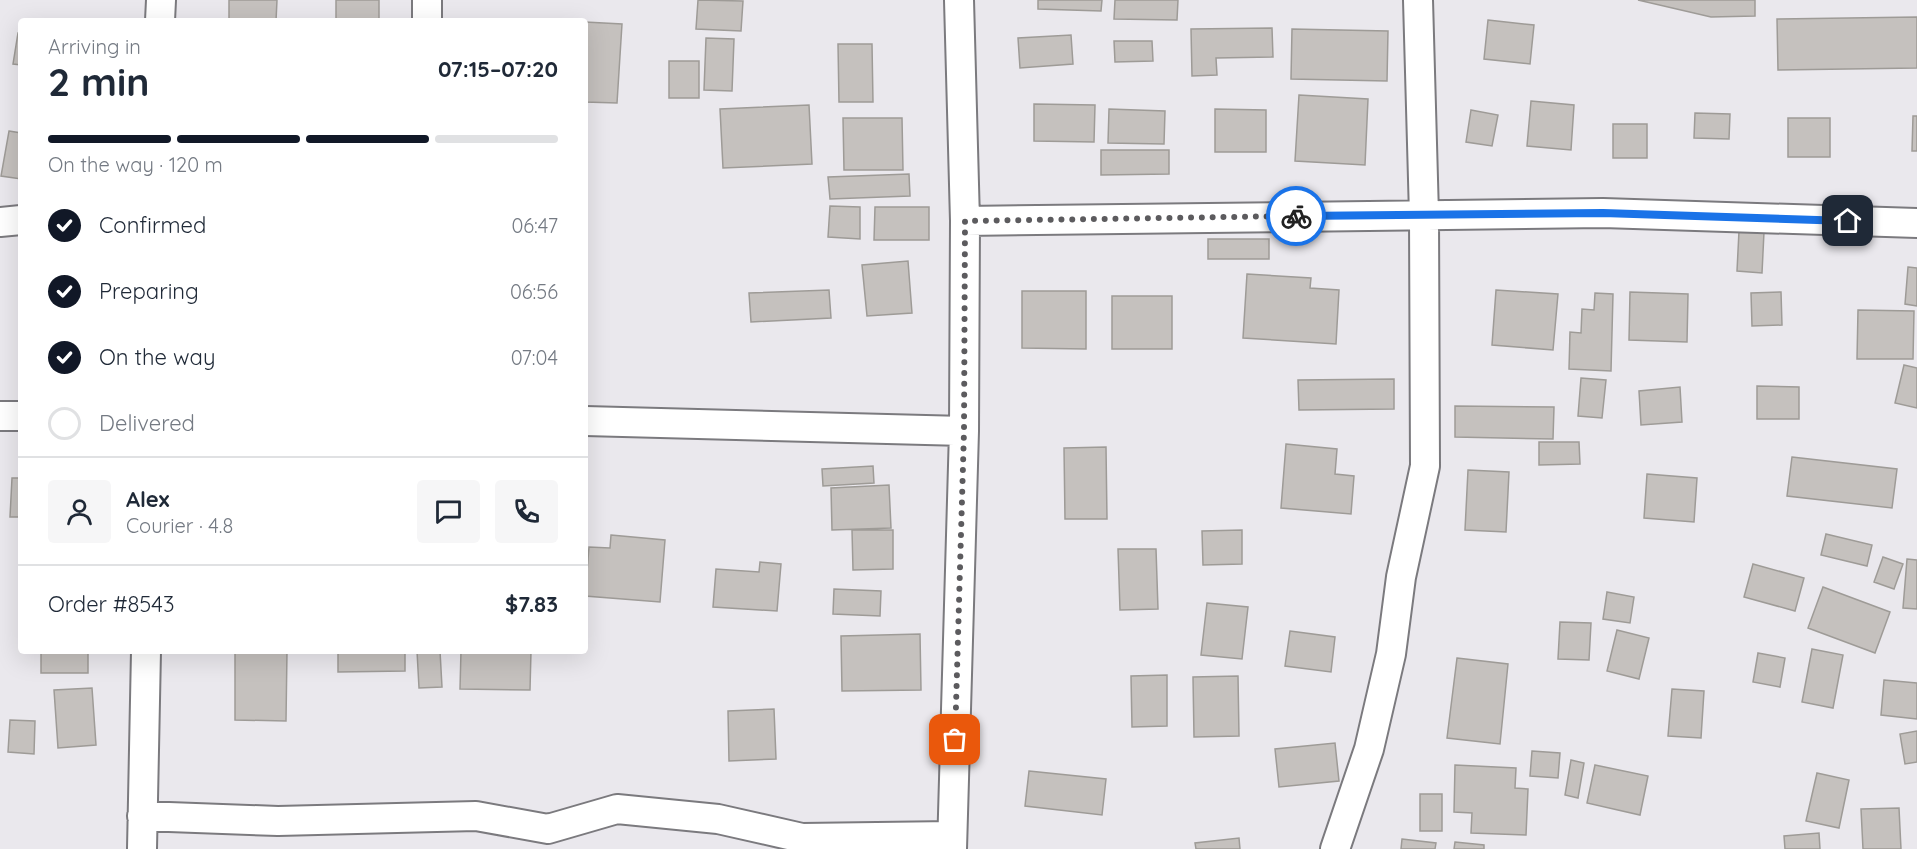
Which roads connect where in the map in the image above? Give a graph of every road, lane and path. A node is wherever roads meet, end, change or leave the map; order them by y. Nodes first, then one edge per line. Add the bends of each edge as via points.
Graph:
1 (160, 0) edge
2 (427, 0) edge
3 (959, 0) edge
4 (1418, 0) edge
5 (160, 18) edge
6 (427, 18) edge
7 (1424, 215) junction
8 (18, 220) edge
9 (965, 221) junction
10 (0, 222) edge
11 (1917, 223) edge
12 (0, 416) edge
13 (18, 416) edge
14 (588, 421) edge
15 (964, 431) junction
16 (146, 654) edge
17 (142, 816) junction
18 (547, 839) edge
19 (952, 842) edge
20 (142, 849) edge
21 (1335, 849) edge

1 - 5 street
2 - 6 street
3 - 9 street
4 - 7 street
7 - 9 street
7 - 11 street via 1603,213
7 - 21 street via 1425,466 1370,749
8 - 10 street
9 - 15 street
12 - 13 street
14 - 15 street
15 - 19 street
16 - 17 street
17 - 18 street via 278,821 476,816
17 - 20 street
18 - 19 street via 617,808 718,819 802,838

